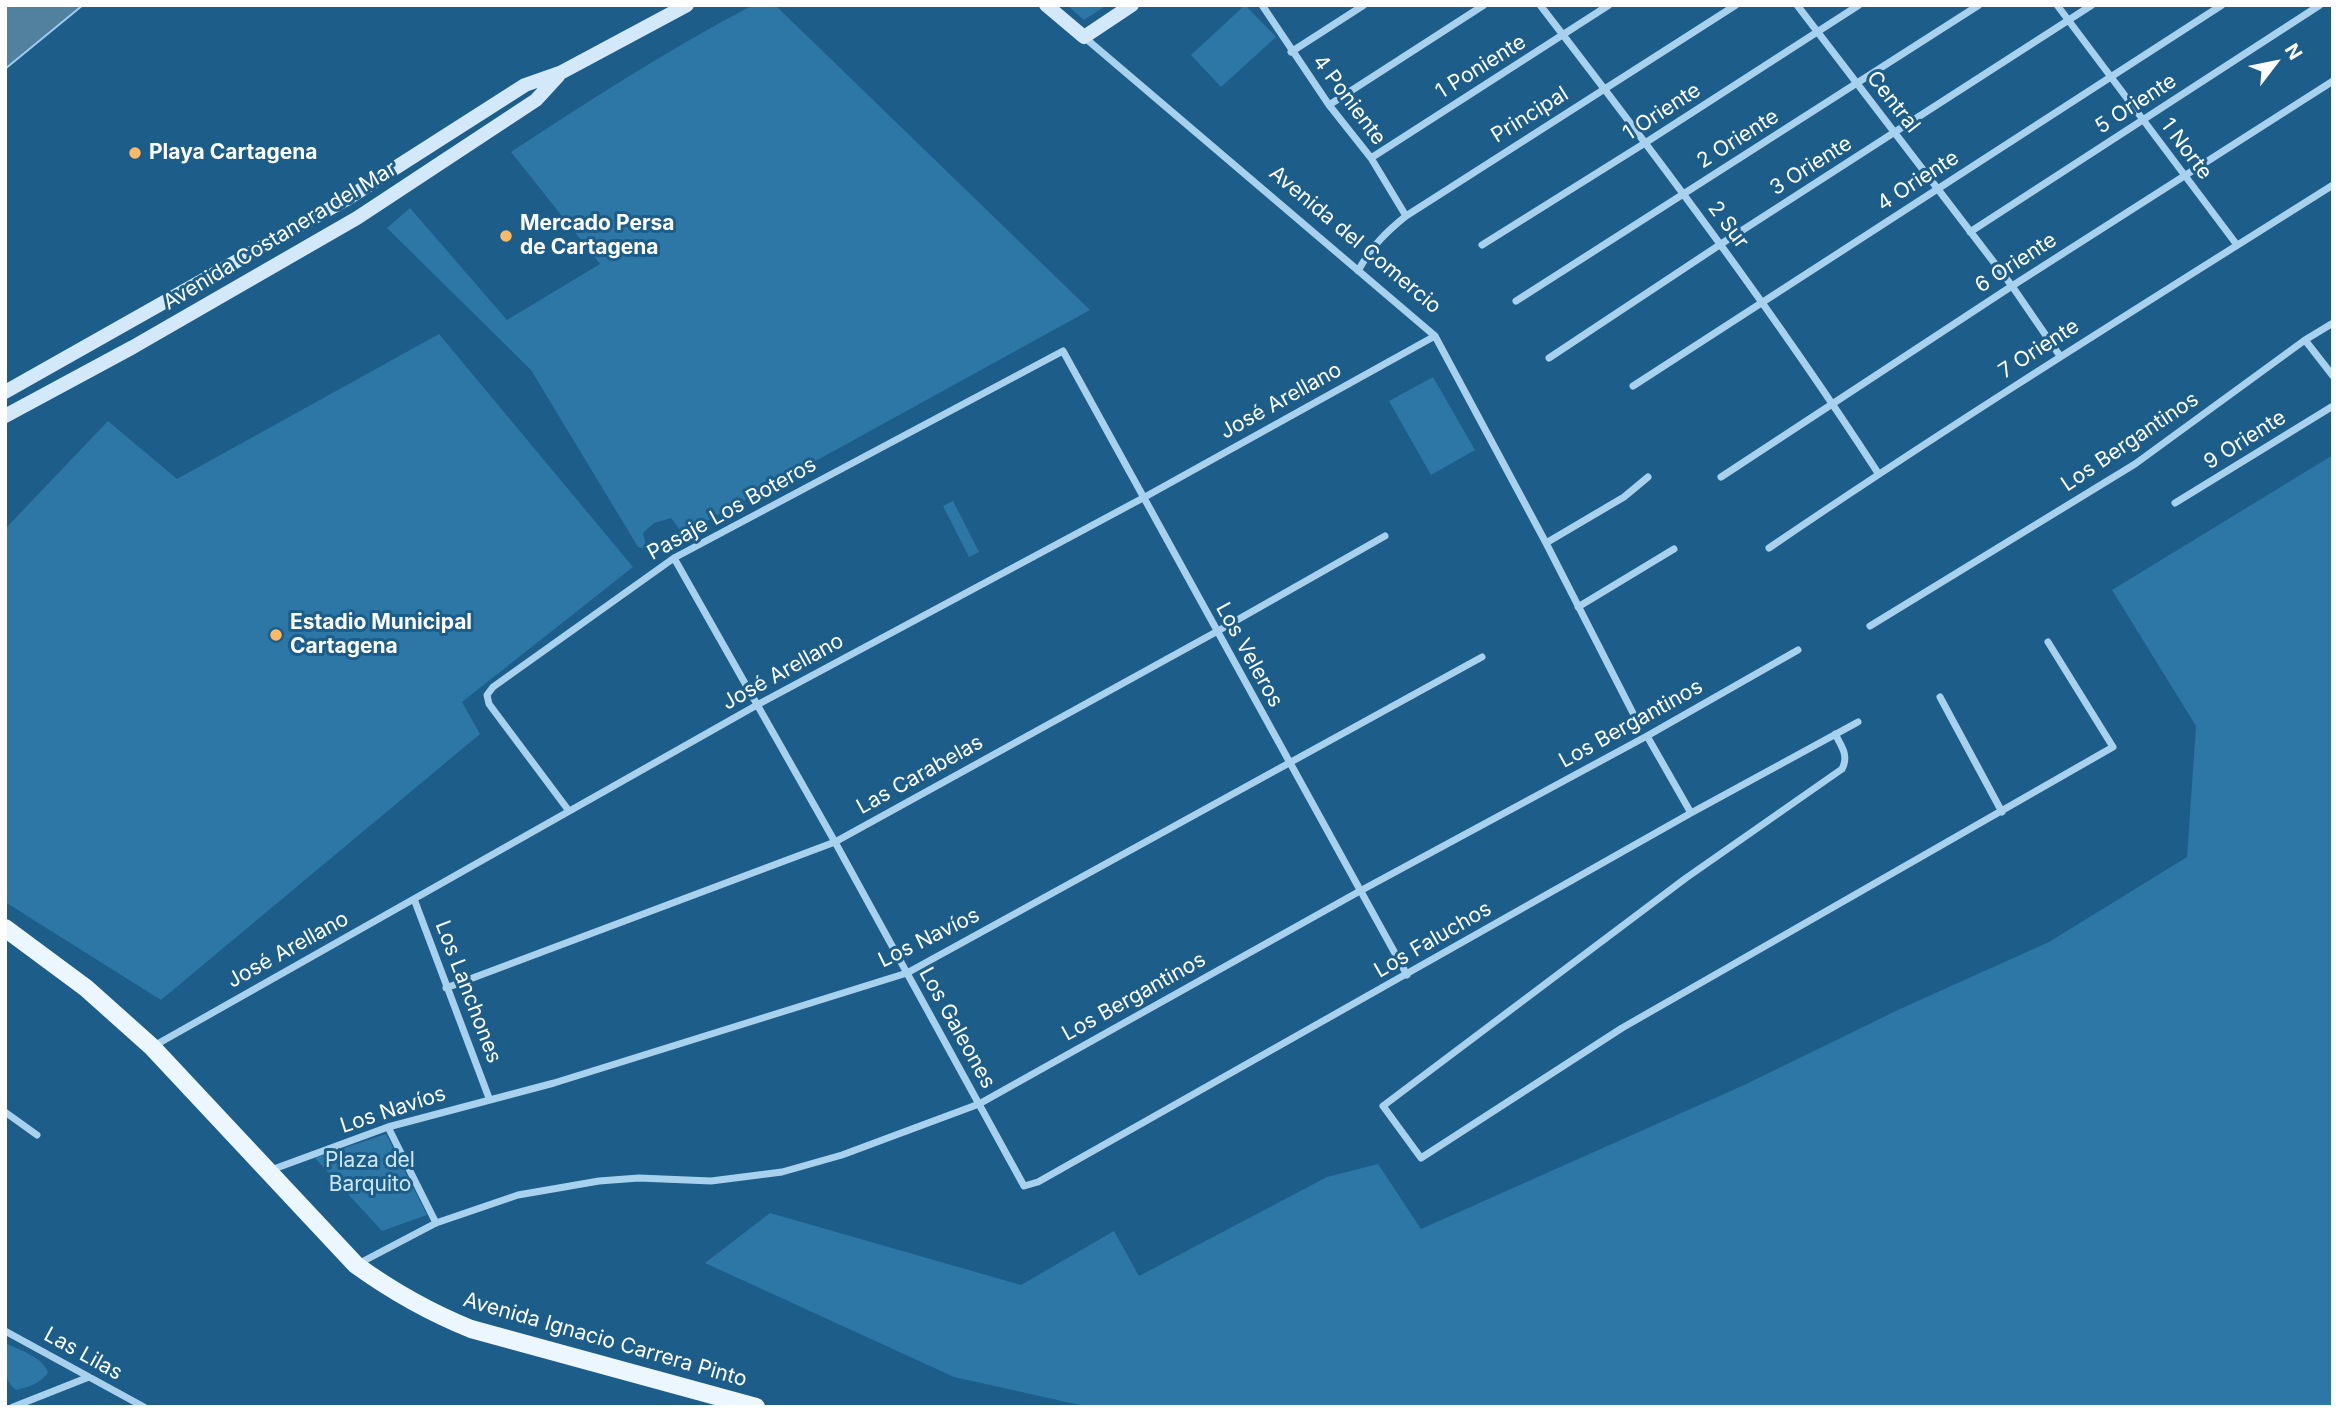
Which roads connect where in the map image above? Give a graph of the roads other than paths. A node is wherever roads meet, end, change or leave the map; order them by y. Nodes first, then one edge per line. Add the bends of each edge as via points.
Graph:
1 (687, 5) edge
2 (1046, 5) edge
3 (1132, 5) edge
4 (1262, 5) edge
5 (1364, 5) edge
6 (1484, 5) edge
7 (1540, 5) edge
8 (1609, 5) edge
9 (1736, 5) edge
10 (1797, 5) edge
11 (1859, 5) edge
12 (1979, 5) edge
13 (2057, 5) edge
14 (2092, 5) edge
15 (2222, 5) edge
16 (2320, 5) edge
17 (2069, 20) junction
18 (1817, 32) junction
19 (1563, 36) junction
20 (1084, 37) junction
21 (1291, 52) junction
22 (562, 72) junction
23 (2111, 77) junction
24 (2333, 80) edge
25 (1858, 85) junction
26 (1605, 89) junction
27 (1329, 105) junction
28 (2143, 120) junction
29 (1895, 133) junction
30 (1646, 143) junction
31 (1371, 158) junction
32 (2184, 175) junction
33 (2333, 185) edge
34 (1937, 189) junction
35 (1683, 195) junction
36 (1406, 216) junction
37 (1970, 232) junction
38 (1721, 244) junction
39 (1482, 245) dead end
40 (2237, 245) junction
41 (1358, 271) junction
42 (2012, 286) junction
43 (1516, 301) dead end
44 (1764, 302) junction
45 (2333, 323) edge
46 (1434, 336) junction
47 (2305, 340) junction
48 (1063, 351) joint
49 (2060, 356) junction
50 (1549, 358) dead end
51 (2333, 376) edge
52 (1633, 386) dead end
53 (5, 392) edge
54 (1833, 404) junction
55 (2333, 406) edge
56 (5, 416) edge
57 (1878, 473) junction
58 (1648, 477) dead end
59 (1721, 477) dead end
60 (1143, 498) junction
61 (2175, 503) dead end
62 (1384, 536) dead end
63 (1546, 543) junction
64 (1769, 548) dead end
65 (1674, 549) dead end
66 (674, 558) junction
67 (1578, 607) junction
68 (1870, 626) dead end
69 (1216, 632) junction
70 (2048, 642) dead end
71 (1798, 650) dead end
72 (1482, 657) dead end
73 (1940, 697) dead end
74 (757, 705) junction
75 (1636, 719) dead end
76 (1858, 722) dead end
77 (1835, 734) junction
78 (1647, 736) junction
79 (1290, 764) junction
80 (569, 811) junction
81 (2002, 812) junction
82 (1690, 813) junction
83 (835, 842) junction
84 (1360, 891) junction
85 (414, 899) junction
86 (6, 930) edge
87 (907, 973) junction
88 (1408, 975) junction
89 (446, 988) junction
90 (152, 1047) junction
91 (489, 1098) junction
92 (979, 1104) junction
93 (5, 1112) edge
94 (388, 1127) junction
95 (37, 1135) dead end
96 (267, 1171) junction
97 (1024, 1186) joint
98 (436, 1223) junction
99 (356, 1265) junction
100 (5, 1331) edge
101 (89, 1377) junction
102 (12, 1407) edge
103 (144, 1407) edge
104 (756, 1407) edge

1 - 22 street, Avenida Costanera del Mar
2 - 20 street, Avenida del Comercio
3 - 20 street
4 - 21 street, 4 Poniente
5 - 21 street
6 - 27 street
7 - 19 street, 2 Sur
8 - 19 street, 1 Poniente
9 - 26 street, Principal
10 - 18 street, Central
11 - 18 street, 1 Oriente
12 - 25 street, 2 Oriente
13 - 17 street, 1 Norte
14 - 17 street, 3 Oriente
15 - 23 street, 4 Oriente
16 - 28 street, 5 Oriente
17 - 23 street, 1 Norte
17 - 29 street, 3 Oriente
18 - 25 street, Central
18 - 30 street, 1 Oriente
19 - 26 street, 2 Sur
19 - 31 street, 1 Poniente
20 - 41 street, Avenida del Comercio
21 - 27 street, 4 Poniente
22 - 53 street, Avenida Costanera del Mar via 526,85 345,200
22 - 56 street, Avenida Costanera del Mar via 536,100 357,218
23 - 28 street, 1 Norte
23 - 34 street, 4 Oriente
24 - 32 street, 6 Oriente
25 - 29 street, Central
25 - 35 street, 2 Oriente
26 - 30 street, 2 Sur
26 - 36 street, Principal
27 - 31 street, 4 Poniente
28 - 32 street, 1 Norte
28 - 37 street, 5 Oriente
29 - 34 street, Central
29 - 38 street, 3 Oriente
30 - 35 street, 2 Sur
30 - 39 street, 1 Oriente
31 - 36 street, 4 Poniente
32 - 40 street, 1 Norte
32 - 42 street, 6 Oriente
33 - 40 street, 7 Oriente
34 - 37 street, Central
34 - 44 street, 4 Oriente
35 - 38 street, 2 Sur
35 - 43 street, 2 Oriente
36 - 41 street, Principal via 1382,235
37 - 42 street, Central
38 - 44 street, 2 Sur
38 - 50 street, 3 Oriente
40 - 49 street, 7 Oriente
41 - 46 street, Avenida del Comercio
42 - 49 street, Central
42 - 54 street, 6 Oriente
44 - 52 street, 4 Oriente
44 - 54 street, 2 Sur
45 - 47 street, Los Bergantinos
46 - 60 street, José Arellano
46 - 63 street, Avenida del Comercio
47 - 51 street
47 - 68 street, Los Bergantinos via 2135,464
48 - 60 street, Los Veleros
48 - 66 street, Pasaje Los Boteros
49 - 57 street, 7 Oriente
54 - 57 street, 2 Sur
54 - 59 street, 6 Oriente
55 - 61 street, 9 Oriente
57 - 64 street, 7 Oriente
58 - 63 street via 1624,497
60 - 69 street, Los Veleros
60 - 74 street, José Arellano
62 - 69 street, Las Carabelas
63 - 67 street, Avenida del Comercio
65 - 67 street
66 - 74 street, Los Galeones
66 - 80 street, Pasaje Los Boteros via 487,695 489,704
67 - 75 street, Avenida del Comercio
69 - 79 street, Los Veleros
69 - 83 street, Las Carabelas
70 - 81 street via 2113,747
71 - 78 street, Los Bergantinos
72 - 79 street, Los Navíos
73 - 81 street
74 - 80 street, José Arellano
74 - 83 street, Los Galeones
76 - 77 street, Los Faluchos
77 - 81 street via 1845,753 1842,769 1686,878 1383,1106 1421,1158 1622,1028
77 - 82 street, Los Faluchos
78 - 82 street
78 - 84 street, Los Bergantinos
79 - 84 street, Los Veleros
79 - 87 street, Los Navíos
80 - 85 street, José Arellano
82 - 88 street, Los Faluchos
83 - 87 street, Los Galeones
83 - 89 street, Las Carabelas
84 - 88 street, Los Veleros
84 - 92 street, Los Bergantinos
85 - 89 street, Los Lanchones
85 - 90 street, José Arellano
86 - 90 main road, Avenida Ignacio Carrera Pinto via 86,988
87 - 91 street, Los Navíos via 554,1083
87 - 92 street, Los Galeones
88 - 97 street, Los Faluchos
89 - 91 street, Los Lanchones
90 - 96 main road, Avenida Ignacio Carrera Pinto
91 - 94 street, Los Navíos
92 - 97 street, Los Galeones
92 - 98 street, Los Bergantinos via 842,1155 782,1172 711,1181 639,1178 558,1187 491,1203
93 - 95 street
94 - 96 street, Los Navíos
94 - 98 street
96 - 99 main road, Avenida Ignacio Carrera Pinto
98 - 99 street, Los Bergantinos
99 - 104 main road, Avenida Ignacio Carrera Pinto via 408,1300 471,1328
100 - 101 street, Las Lilas
101 - 102 street
101 - 103 street, Las Lilas

